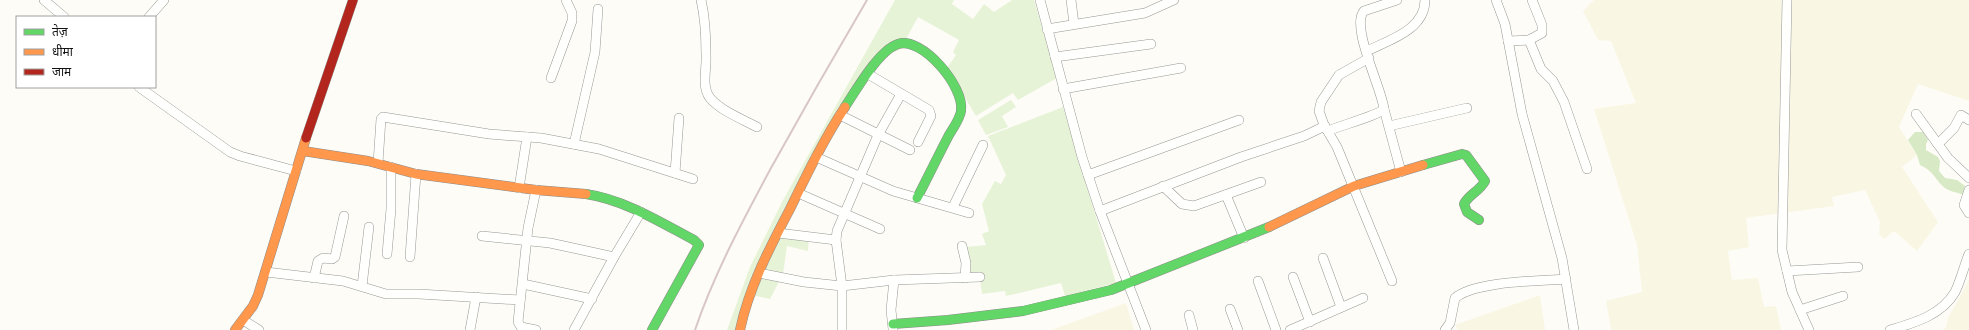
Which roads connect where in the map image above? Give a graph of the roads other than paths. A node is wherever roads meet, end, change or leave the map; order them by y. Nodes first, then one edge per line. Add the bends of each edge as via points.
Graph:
1 (44, 0) edge
2 (164, 0) edge
3 (353, 0) edge
4 (566, 0) edge
5 (701, 0) edge
6 (1040, 0) edge
7 (1071, 0) edge
8 (1174, 0) edge
9 (1397, 0) edge
10 (1425, 0) edge
11 (1496, 0) edge
12 (1532, 0) edge
13 (1787, 0) edge
14 (598, 9) dead end
15 (63, 16) edge
16 (150, 16) edge
17 (1074, 24) junction
18 (1047, 29) junction
19 (1529, 40) junction
20 (1508, 41) junction
21 (1151, 44) dead end
22 (1368, 54) junction
23 (1055, 57) junction
24 (1181, 68) dead end
25 (868, 74) junction
26 (551, 78) dead end
27 (140, 88) edge
28 (1063, 89) junction
29 (901, 94) junction
30 (1467, 108) dead end
31 (1384, 109) junction
32 (1916, 114) dead end
33 (840, 115) junction
34 (679, 118) dead end
35 (1239, 120) dead end
36 (1969, 120) edge
37 (1389, 126) junction
38 (757, 128) dead end
39 (1327, 128) junction
40 (878, 135) junction
41 (527, 137) junction
42 (918, 142) dead end
43 (574, 144) junction
44 (1938, 144) junction
45 (983, 145) dead end
46 (910, 150) dead end
47 (303, 151) junction
48 (816, 157) junction
49 (378, 163) junction
50 (391, 167) junction
51 (1587, 169) dead end
52 (296, 171) junction
53 (1401, 172) junction
54 (675, 173) junction
55 (416, 174) junction
56 (1088, 175) junction
57 (860, 176) junction
58 (1969, 178) edge
59 (693, 179) dead end
60 (1262, 182) dead end
61 (1163, 186) junction
62 (1354, 186) junction
63 (519, 188) junction
64 (536, 190) junction
65 (1969, 190) edge
66 (798, 193) junction
67 (1226, 195) junction
68 (917, 198) junction
69 (953, 207) junction
70 (1100, 211) junction
71 (641, 212) junction
72 (969, 213) dead end
73 (1969, 213) edge
74 (844, 214) junction
75 (344, 216) dead end
76 (1479, 220) dead end
77 (369, 227) dead end
78 (880, 229) dead end
79 (778, 233) junction
80 (482, 236) dead end
81 (1244, 238) junction
82 (527, 240) junction
83 (836, 240) junction
84 (962, 246) dead end
85 (387, 254) dead end
86 (1969, 254) edge
87 (614, 257) junction
88 (410, 258) dead end
89 (1323, 258) dead end
90 (1858, 267) dead end
91 (1787, 271) junction
92 (266, 272) junction
93 (759, 273) junction
94 (980, 277) dead end
95 (1293, 277) dead end
96 (314, 278) junction
97 (965, 278) junction
98 (1566, 279) junction
99 (894, 280) junction
100 (1258, 281) dead end
101 (1392, 281) dead end
102 (523, 284) junction
103 (1129, 284) junction
104 (362, 286) junction
105 (842, 286) junction
106 (1843, 296) dead end
107 (476, 297) junction
108 (1363, 298) dead end
109 (592, 299) junction
110 (520, 300) junction
111 (1342, 307) junction
112 (1230, 309) dead end
113 (1800, 310) junction
114 (1189, 315) dead end
115 (243, 320) junction
116 (1310, 322) junction
117 (518, 327) edge
118 (893, 327) edge
119 (235, 330) edge
120 (259, 330) edge
121 (470, 330) edge
122 (536, 330) edge
123 (574, 330) edge
124 (652, 330) edge
125 (740, 330) edge
126 (840, 330) edge
127 (1146, 330) edge
128 (1193, 330) edge
129 (1238, 330) edge
130 (1276, 330) edge
131 (1290, 330) edge
132 (1445, 330) edge
133 (1574, 330) edge
134 (1809, 330) edge
135 (1890, 330) edge

1 - 15 street
2 - 16 street
3 - 47 street via 321,90
4 - 26 street via 572,13 572,21
5 - 38 street via 707,93 724,109
6 - 18 street
7 - 17 street
8 - 17 street via 1145,13
9 - 22 street via 1368,9 1361,14 1361,29
10 - 22 street via 1420,19 1411,28
11 - 20 street
12 - 19 street via 1543,29 1539,36
13 - 91 street via 1782,250
14 - 43 street via 594,52
17 - 18 street
18 - 23 street
19 - 20 street
19 - 51 street via 1541,69 1553,81 1564,102
20 - 98 street via 1522,114 1550,210
21 - 23 street
22 - 31 street
22 - 39 street via 1339,75 1321,102 1319,111
23 - 28 street
24 - 28 street
25 - 29 street
25 - 33 street
25 - 68 street via 884,53 895,45 906,44 940,64 960,98 961,112
27 - 52 street via 230,152
28 - 56 street
29 - 40 street
29 - 42 street via 931,113
30 - 37 street
31 - 37 street
31 - 39 street via 1378,114
32 - 44 street
33 - 40 street
33 - 48 street
34 - 54 street
35 - 56 street
36 - 44 street via 1961,115 1954,128
37 - 53 street
39 - 61 street
39 - 62 street
40 - 46 street
40 - 57 street
41 - 43 street
41 - 49 street via 489,134 383,117
41 - 63 street
43 - 54 street via 599,149
44 - 58 street via 1948,158
45 - 69 street
47 - 49 street
47 - 52 street
48 - 57 street
48 - 66 street
49 - 50 street
50 - 55 street
50 - 85 street
52 - 92 street
53 - 62 street
53 - 76 street via 1466,155 1485,181 1469,194 1464,204 1467,212
54 - 59 street
55 - 63 street
55 - 88 street
56 - 70 street
57 - 68 street via 893,191
57 - 74 street
60 - 67 street
61 - 67 street via 1178,201 1188,206
61 - 70 street
62 - 81 street
62 - 101 street
63 - 64 street
64 - 71 street via 592,194 613,199
64 - 82 street
65 - 73 street via 1964,205
66 - 74 street
66 - 79 street
67 - 81 street
68 - 69 street
69 - 72 street
70 - 103 street
71 - 87 street
71 - 124 street via 694,240 698,245
74 - 78 street
74 - 83 street
75 - 96 street via 335,257 318,261
77 - 104 street
79 - 83 street
79 - 93 street
80 - 82 street
81 - 103 street
82 - 87 street via 576,247
82 - 102 street
83 - 105 street
84 - 97 street via 966,263
86 - 135 street via 1955,292 1945,305 1914,323
87 - 109 street
89 - 111 street
90 - 91 street
91 - 113 street
92 - 96 street
92 - 115 street via 258,295
93 - 105 street
93 - 125 street via 743,314
94 - 97 street
95 - 116 street
96 - 104 street
97 - 99 street
98 - 132 street via 1500,285 1462,293 1455,298 1450,323
98 - 133 street
99 - 105 street
99 - 118 street via 891,310
100 - 130 street
102 - 109 street
102 - 110 street
103 - 118 street via 1023,312
103 - 127 street
104 - 107 street via 386,294
105 - 126 street
106 - 113 street
107 - 110 street
107 - 121 street
108 - 111 street
109 - 123 street
110 - 117 street
111 - 116 street
112 - 129 street
113 - 134 street
114 - 128 street
115 - 119 street
115 - 120 street
116 - 131 street
117 - 122 street

